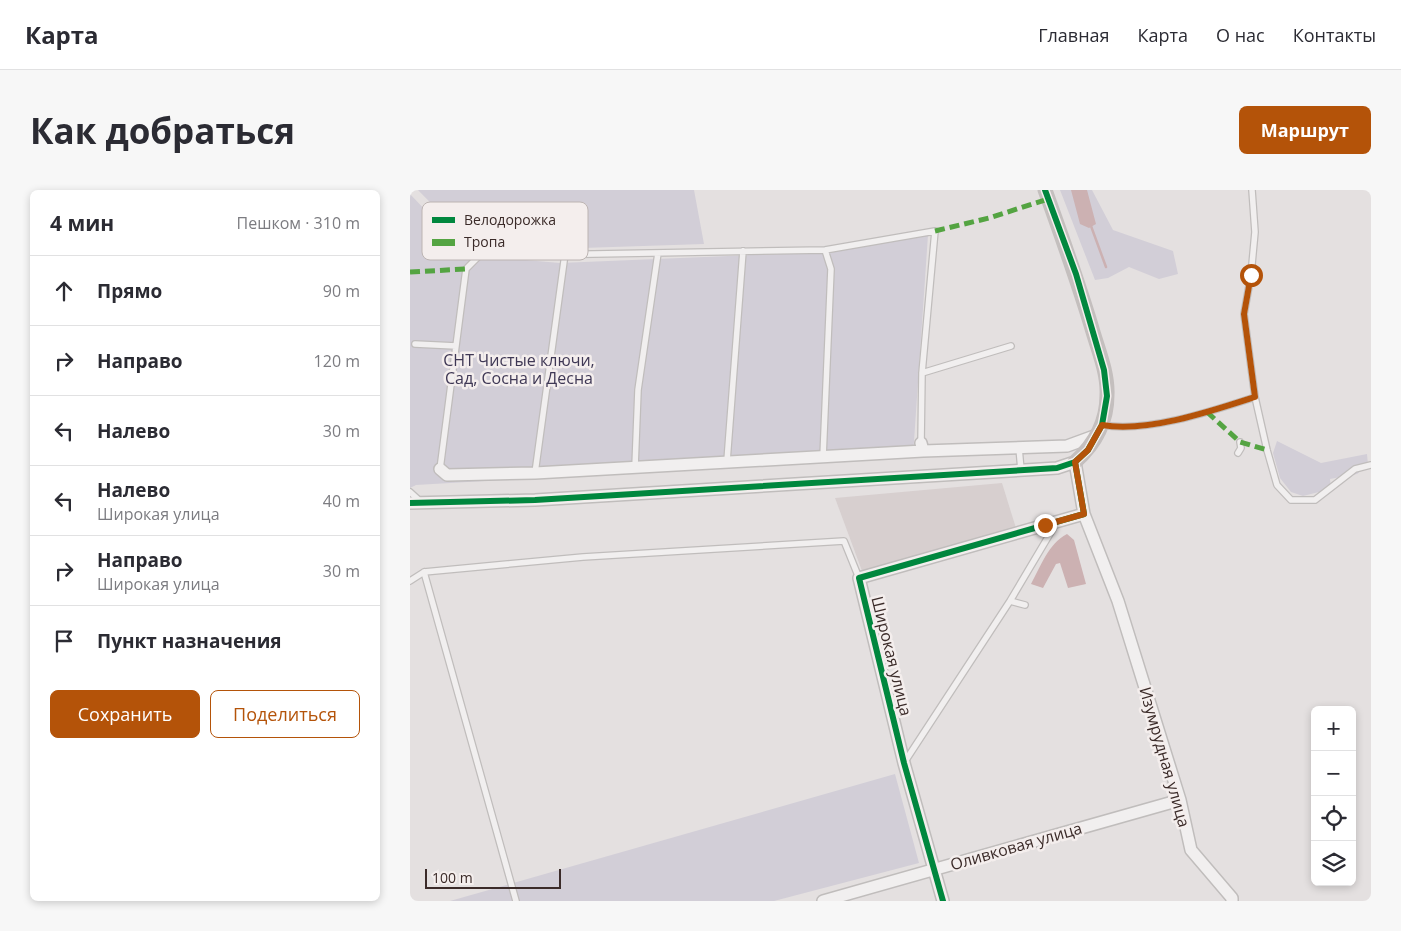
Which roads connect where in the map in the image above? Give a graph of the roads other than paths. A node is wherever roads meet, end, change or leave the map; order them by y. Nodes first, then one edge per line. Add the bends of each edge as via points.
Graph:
1 (1045, 190) edge
2 (1252, 190) edge
3 (825, 250) junction
4 (743, 251) junction
5 (658, 252) junction
6 (588, 254) edge
7 (475, 260) edge
8 (564, 260) edge
9 (415, 344) dead end
10 (456, 346) junction
11 (1011, 346) dead end
12 (922, 373) junction
13 (1255, 397) junction
14 (1100, 430) junction
15 (1240, 442) dead end
16 (922, 447) junction
17 (1020, 448) junction
18 (1238, 453) dead end
19 (823, 457) junction
20 (728, 461) junction
21 (1075, 462) junction
22 (1371, 464) edge
23 (635, 467) junction
24 (440, 469) joint
25 (1021, 470) junction
26 (535, 473) junction
27 (410, 492) edge
28 (416, 502) edge
29 (1084, 514) junction
30 (1058, 522) junction
31 (424, 572) junction
32 (859, 578) junction
33 (410, 581) edge
34 (1010, 601) junction
35 (1025, 605) dead end
36 (904, 764) junction
37 (1180, 800) junction
38 (934, 869) junction
39 (516, 901) edge
40 (823, 901) edge
41 (944, 901) edge
42 (1232, 901) edge

1 - 14 street via 1076,274 1104,370 1107,396
2 - 13 lane via 1255,232 1244,314
3 - 4 lane
3 - 12 lane via 935,231
3 - 19 lane via 831,270
4 - 5 lane
4 - 20 lane
5 - 6 lane
5 - 23 lane via 638,390
7 - 10 lane via 466,269
8 - 26 lane
9 - 10 lane
10 - 24 lane
11 - 12 lane
12 - 16 lane
13 - 14 lane via 1210,412
13 - 22 lane via 1277,486 1292,500 1315,500 1355,469
14 - 17 street via 1068,446
14 - 21 street via 1088,450
15 - 18 lane
16 - 17 street
16 - 19 street
17 - 25 lane
19 - 20 street
20 - 23 street
21 - 25 street via 1057,468
21 - 29 street
23 - 26 street
24 - 26 street via 447,475
25 - 28 street via 535,500
27 - 28 lane
29 - 30 street, Широкая улица
29 - 37 street, Изумрудная улица via 1118,601
30 - 32 street, Широкая улица
30 - 34 lane
31 - 32 lane via 592,557 844,541
31 - 33 lane
31 - 39 lane
32 - 36 street, Широкая улица
34 - 35 lane
34 - 36 lane
36 - 38 street, Широкая улица
37 - 38 street, Оливковая улица
37 - 42 street, Изумрудная улица via 1191,850
38 - 40 street, Оливковая улица
38 - 41 street, Широкая улица

